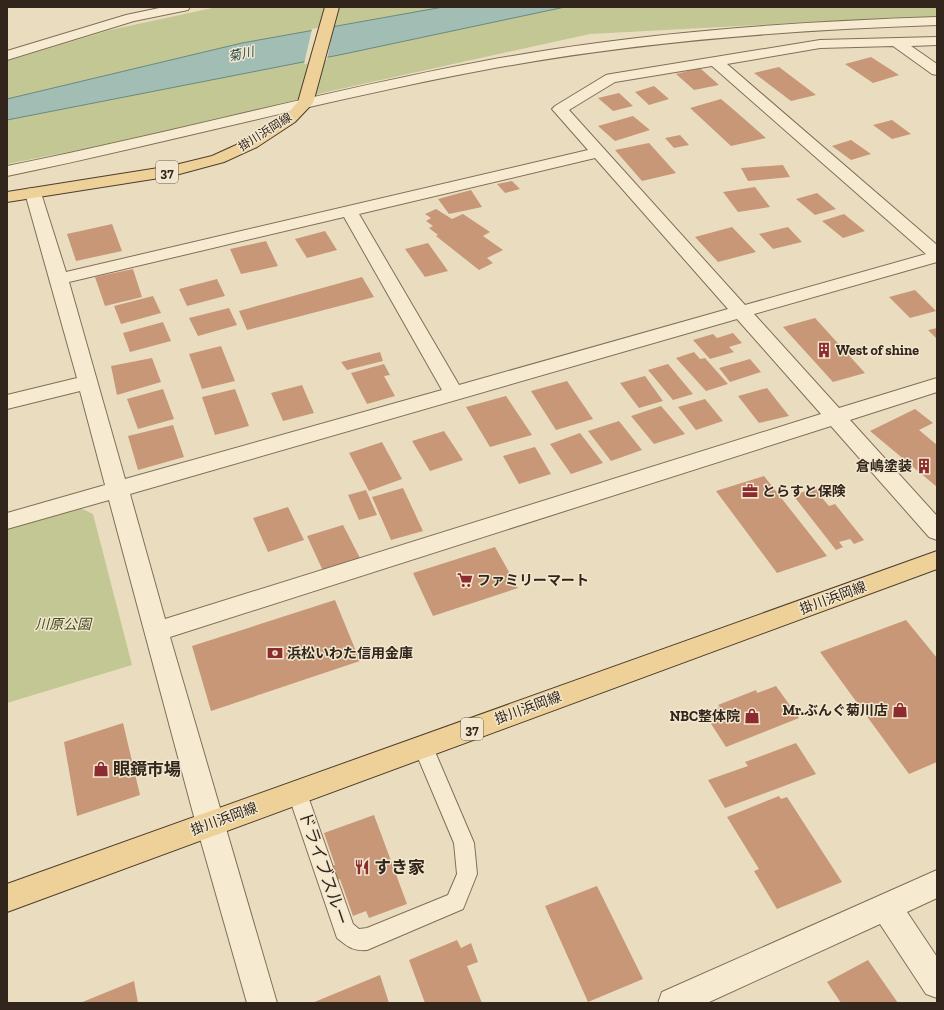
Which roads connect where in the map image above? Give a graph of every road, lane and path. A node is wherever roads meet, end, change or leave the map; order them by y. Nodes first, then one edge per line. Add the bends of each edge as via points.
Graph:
1 (183, 7) edge
2 (332, 7) edge
3 (937, 21) edge
4 (937, 41) edge
5 (896, 42) junction
6 (7, 56) edge
7 (715, 61) junction
8 (937, 71) edge
9 (306, 101) junction
10 (598, 153) junction
11 (7, 171) edge
12 (33, 193) junction
13 (7, 197) edge
14 (349, 211) junction
15 (937, 255) edge
16 (59, 279) junction
17 (741, 312) junction
18 (88, 382) junction
19 (937, 385) edge
20 (454, 394) junction
21 (7, 402) edge
22 (835, 418) junction
23 (118, 490) junction
24 (7, 521) edge
25 (937, 531) edge
26 (937, 560) edge
27 (158, 631) junction
28 (423, 746) junction
29 (297, 792) junction
30 (210, 824) junction
31 (937, 884) edge
32 (7, 898) edge
33 (886, 907) junction
34 (937, 983) edge
35 (262, 1003) edge
36 (673, 1003) edge

1 - 6 street via 131,18
2 - 9 main road, 掛川浜岡線 / 37
3 - 9 street via 866,22 624,44 476,66
4 - 5 street
5 - 7 street via 820,44
5 - 8 street
7 - 10 street via 611,78 560,109
7 - 15 street
9 - 11 street via 101,152
9 - 12 main road, 掛川浜岡線 / 37 via 290,119 251,144 218,159 172,171
10 - 14 street
10 - 17 street
12 - 13 main road, 掛川浜岡線 / 37
12 - 16 street
14 - 16 street
14 - 20 street
15 - 17 street
16 - 18 street
17 - 20 street
17 - 22 street
18 - 21 street
18 - 23 street
19 - 22 street
20 - 23 street
22 - 25 street
22 - 27 street
23 - 24 street
23 - 27 street
26 - 28 main road, 掛川浜岡線 / 37
27 - 30 street
28 - 29 main road, 掛川浜岡線 / 37
28 - 29 lane, ドライブスルー via 464,843 467,874 456,902 367,939 356,940 345,931
29 - 30 main road, 掛川浜岡線 / 37
30 - 32 main road, 掛川浜岡線 / 37
30 - 35 street
31 - 33 street
33 - 34 street
33 - 36 street

